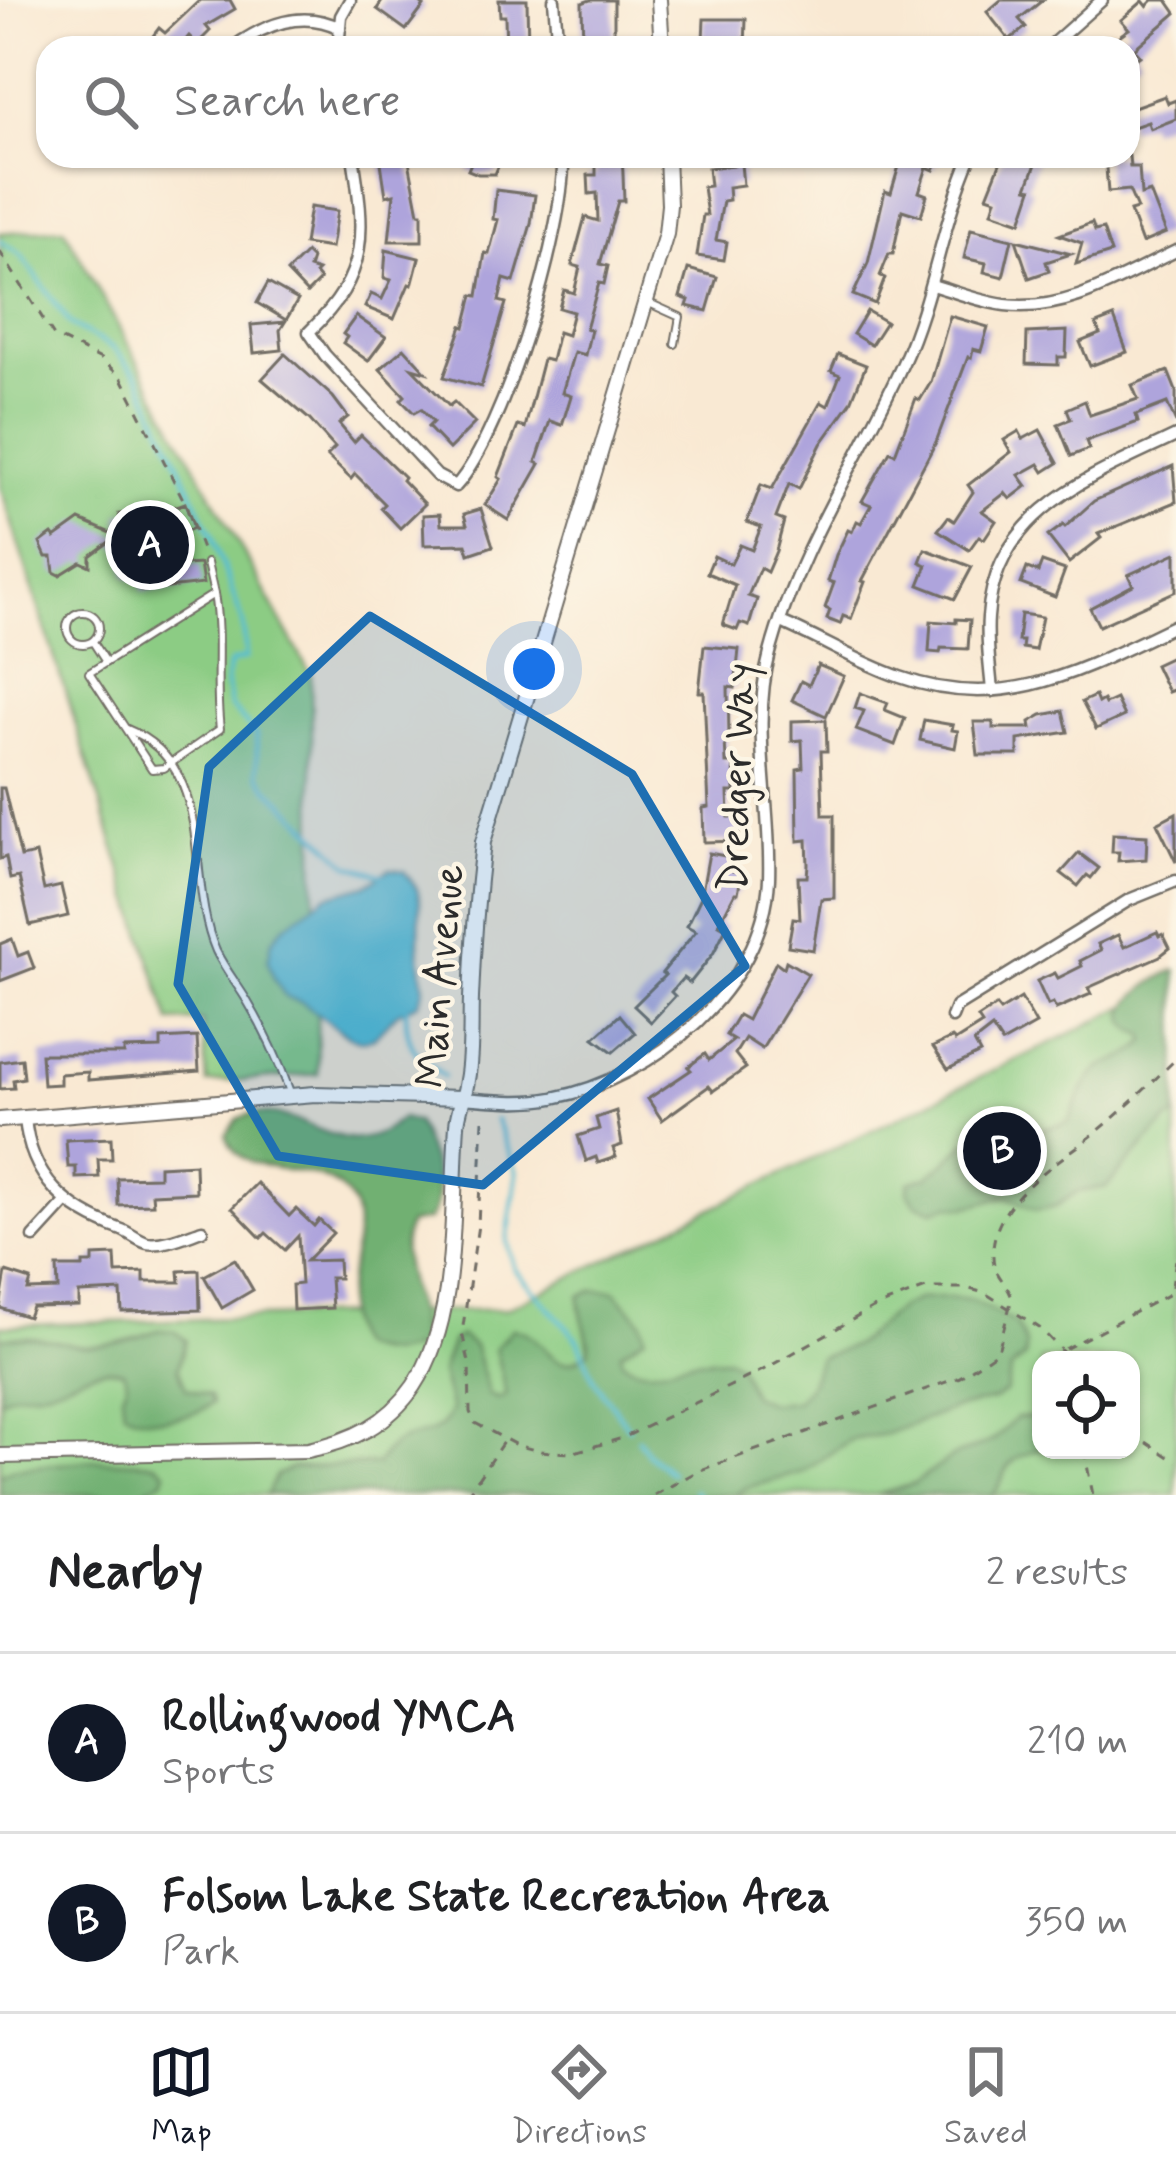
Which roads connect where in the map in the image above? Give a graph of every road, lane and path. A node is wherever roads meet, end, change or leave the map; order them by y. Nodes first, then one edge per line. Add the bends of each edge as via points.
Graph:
1 (350, 0) edge
2 (554, 0) edge
3 (659, 0) edge
4 (1102, 0) edge
5 (340, 28) junction
6 (249, 36) edge
7 (339, 36) edge
8 (557, 36) edge
9 (661, 36) edge
10 (1062, 36) edge
11 (354, 168) edge
12 (561, 168) edge
13 (667, 168) edge
14 (967, 168) edge
15 (1176, 251) edge
16 (0, 253) edge
17 (932, 285) junction
18 (646, 302) junction
19 (675, 344) dead end
20 (1176, 436) edge
21 (206, 562) joint
22 (214, 594) junction
23 (781, 622) junction
24 (1176, 625) edge
25 (93, 642) junction
26 (106, 662) junction
27 (992, 691) junction
28 (126, 728) junction
29 (172, 764) junction
30 (1176, 880) edge
31 (952, 1016) dead end
32 (1176, 1059) edge
33 (292, 1095) junction
34 (462, 1098) junction
35 (25, 1118) junction
36 (0, 1120) edge
37 (483, 1120) dead end
38 (66, 1202) junction
39 (202, 1230) dead end
40 (34, 1237) dead end
41 (1176, 1259) edge
42 (1011, 1307) junction
43 (1063, 1349) joint
44 (1140, 1438) edge
45 (504, 1439) junction
46 (0, 1456) edge
47 (1086, 1459) edge
48 (1176, 1462) edge
49 (467, 1495) edge
50 (654, 1495) edge
51 (1094, 1495) edge

1 - 5 street
2 - 8 street
3 - 9 street
4 - 10 street
5 - 6 street via 313,19
5 - 7 street
11 - 12 street via 361,250 342,295 309,332 436,476 456,486 473,468 507,392 554,234
13 - 18 street, Main Avenue via 669,215
14 - 17 street, Dredger Way
15 - 17 street via 1054,303 1010,306
16 - 21 path via 54,336 122,378
17 - 23 street, Dredger Way
18 - 19 lane via 680,316
18 - 34 street, Main Avenue via 483,842
20 - 27 street via 1072,486 1020,530 991,591
21 - 22 lane
22 - 26 lane
22 - 29 lane via 220,729
23 - 27 street via 895,676
23 - 34 street, Dredger Way via 762,695 769,884 736,974 671,1044 598,1084 549,1099
24 - 27 street via 1053,681
25 - 25 lane via 96,618 73,615 70,639
25 - 26 lane
26 - 28 lane via 89,674
28 - 29 lane
28 - 29 lane via 152,770
29 - 33 lane via 197,830 216,951 274,1047
30 - 31 street via 1129,899
32 - 42 path via 1018,1197 992,1252
33 - 34 street
33 - 35 street
34 - 46 street, Main Avenue via 441,1319 422,1374 376,1425 308,1450
35 - 36 street
35 - 38 street via 35,1164
37 - 45 path via 463,1334 470,1412
38 - 39 street via 147,1244
38 - 40 street
41 - 43 path via 1171,1293
42 - 43 path
42 - 45 path via 966,1288 902,1294 623,1438 571,1453
42 - 50 path via 998,1351 960,1377 698,1471
44 - 48 path
45 - 49 path
47 - 51 path

